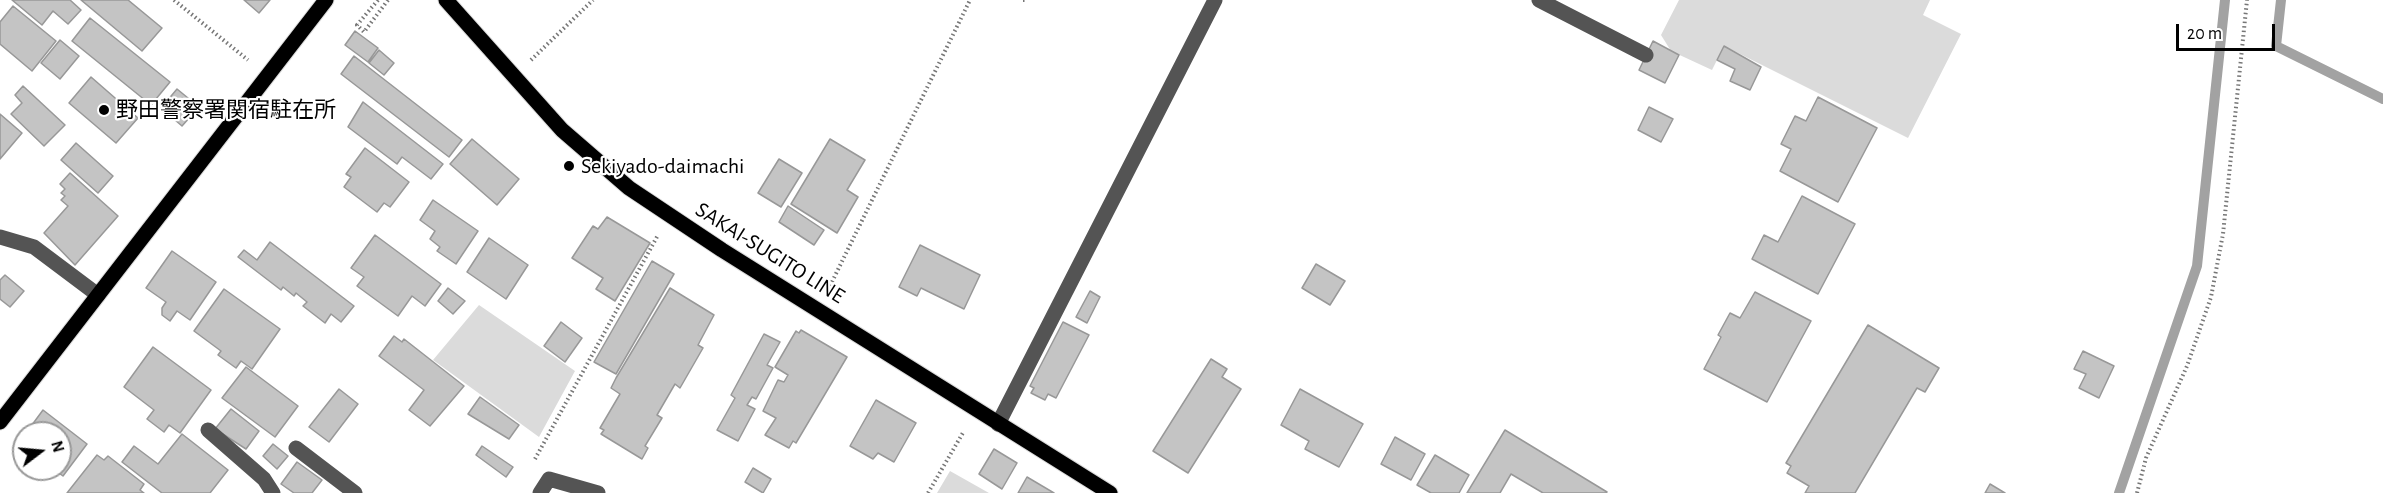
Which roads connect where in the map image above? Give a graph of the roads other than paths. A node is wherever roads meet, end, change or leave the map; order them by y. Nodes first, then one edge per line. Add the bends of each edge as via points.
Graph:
1 (326, 0) edge
2 (446, 0) edge
3 (1215, 0) edge
4 (1539, 0) edge
5 (1646, 55) dead end
6 (0, 237) edge
7 (98, 295) junction
8 (0, 422) edge
9 (999, 424) junction
10 (208, 430) dead end
11 (296, 448) dead end
12 (273, 493) edge
13 (355, 493) edge
14 (540, 493) edge
15 (597, 493) edge
16 (1110, 493) edge

1 - 7 main road
2 - 9 main road, SAKAI-SUGITO LINE via 562,130 605,168 669,216
3 - 9 street
4 - 5 street
6 - 7 street via 34,247
7 - 8 main road
9 - 16 main road, SAKAI-SUGITO LINE
10 - 12 street via 264,479
11 - 13 street
14 - 15 street via 549,478

